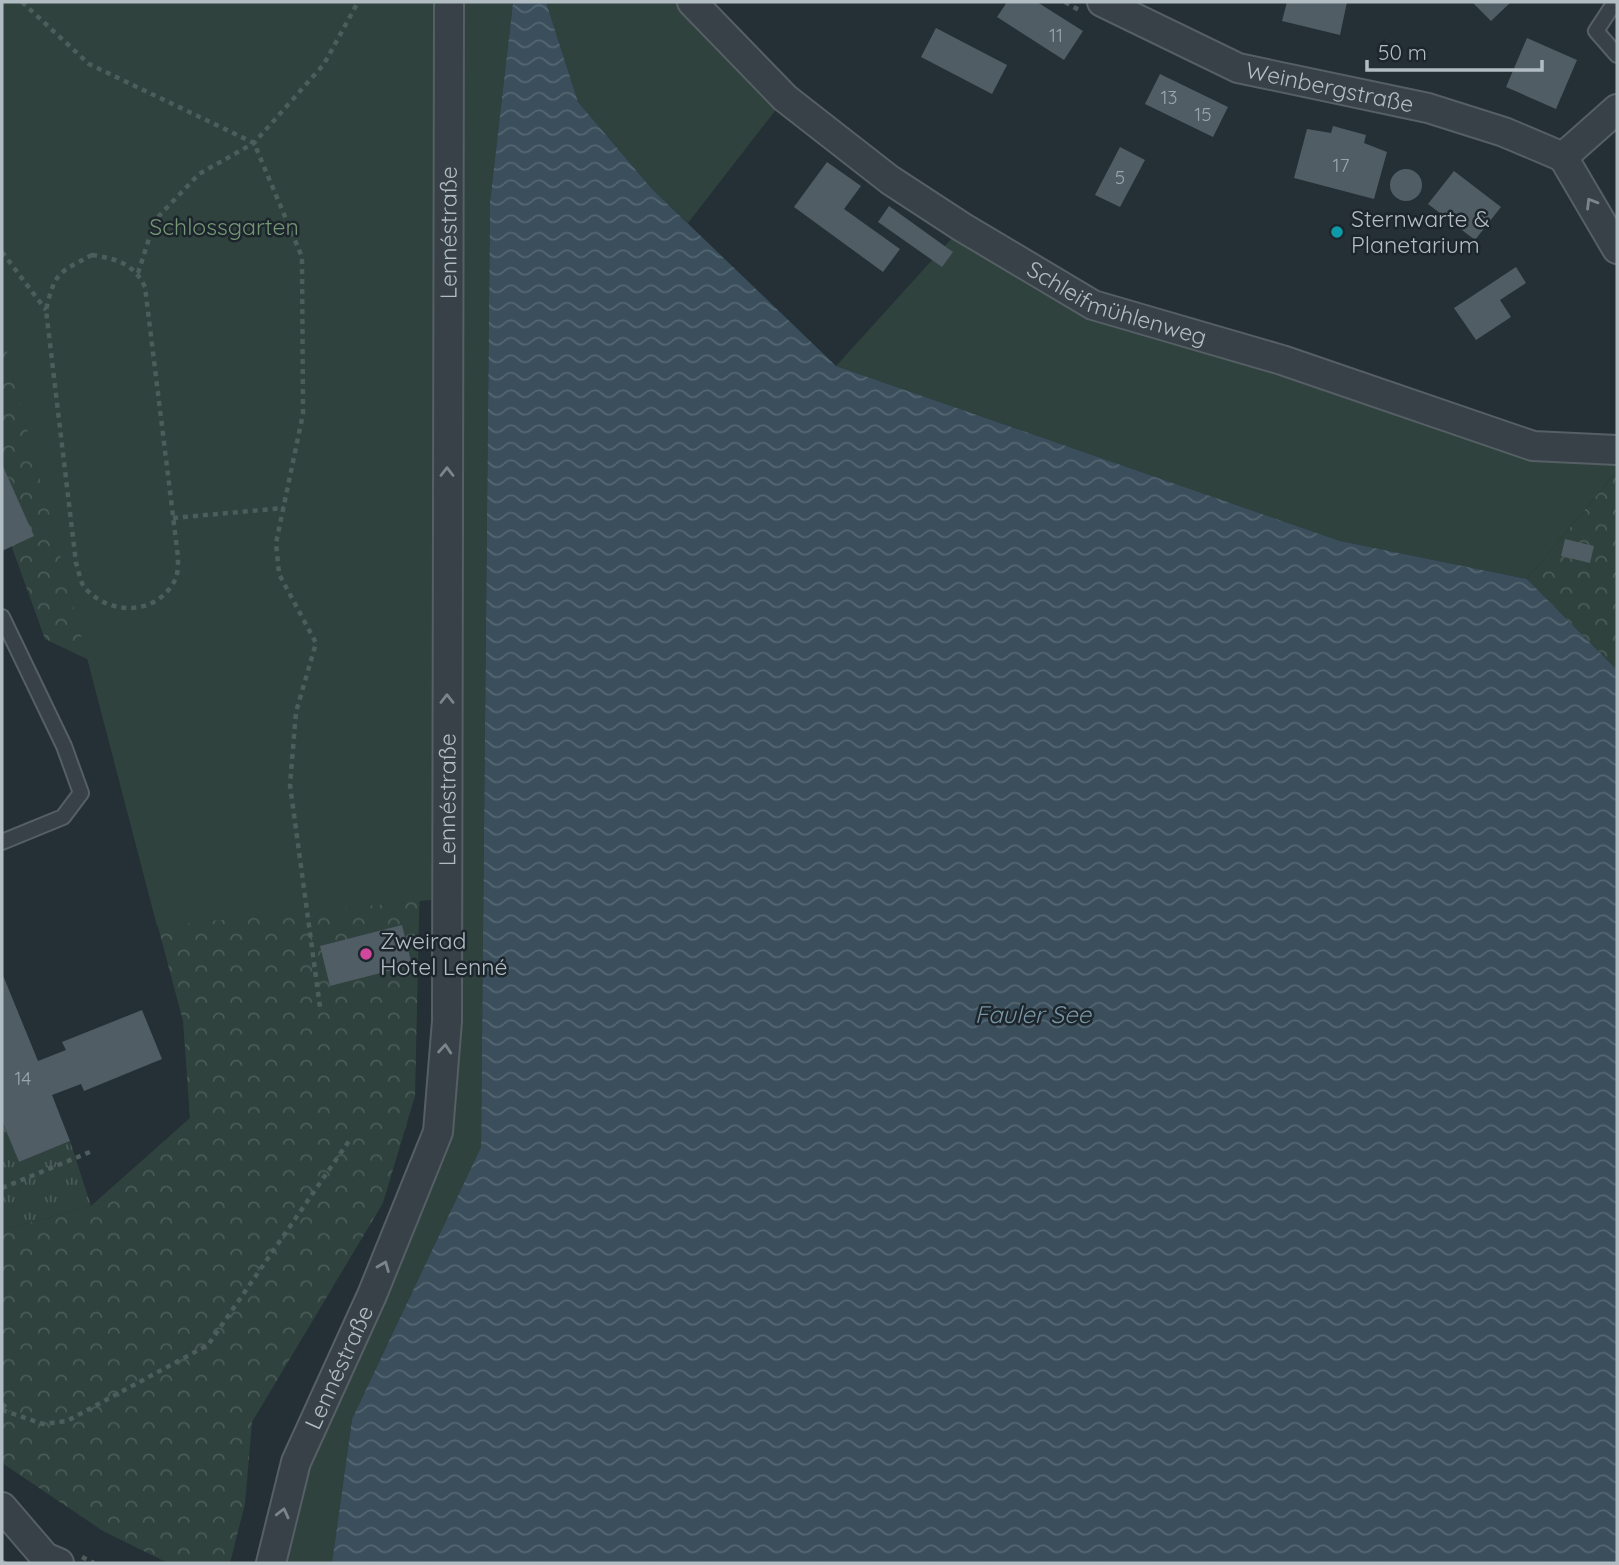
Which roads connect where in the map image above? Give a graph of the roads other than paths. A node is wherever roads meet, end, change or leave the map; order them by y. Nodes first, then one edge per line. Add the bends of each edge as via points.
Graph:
1 (449, 2) edge
2 (692, 2) edge
3 (1102, 2) edge
4 (1615, 2) edge
5 (1617, 55) edge
6 (1617, 109) edge
7 (1563, 157) junction
8 (1617, 249) edge
9 (1617, 450) edge
10 (2, 617) edge
11 (2, 842) edge
12 (2, 1507) edge
13 (59, 1563) edge
14 (271, 1563) edge

14 -> 1 street, Lennéstraße via 296,1462 372,1295 438,1132 447,1021
2 - 9 street, Schleifmühlenweg via 785,98 890,180 1093,305 1282,360 1533,446
3 - 7 street, Weinbergstraße via 1238,68 1428,108
4 - 5 lane via 1596,31
6 - 7 street
8 -> 7 street
10 - 11 lane via 64,746 81,793 63,817
12 - 13 street via 45,1557

